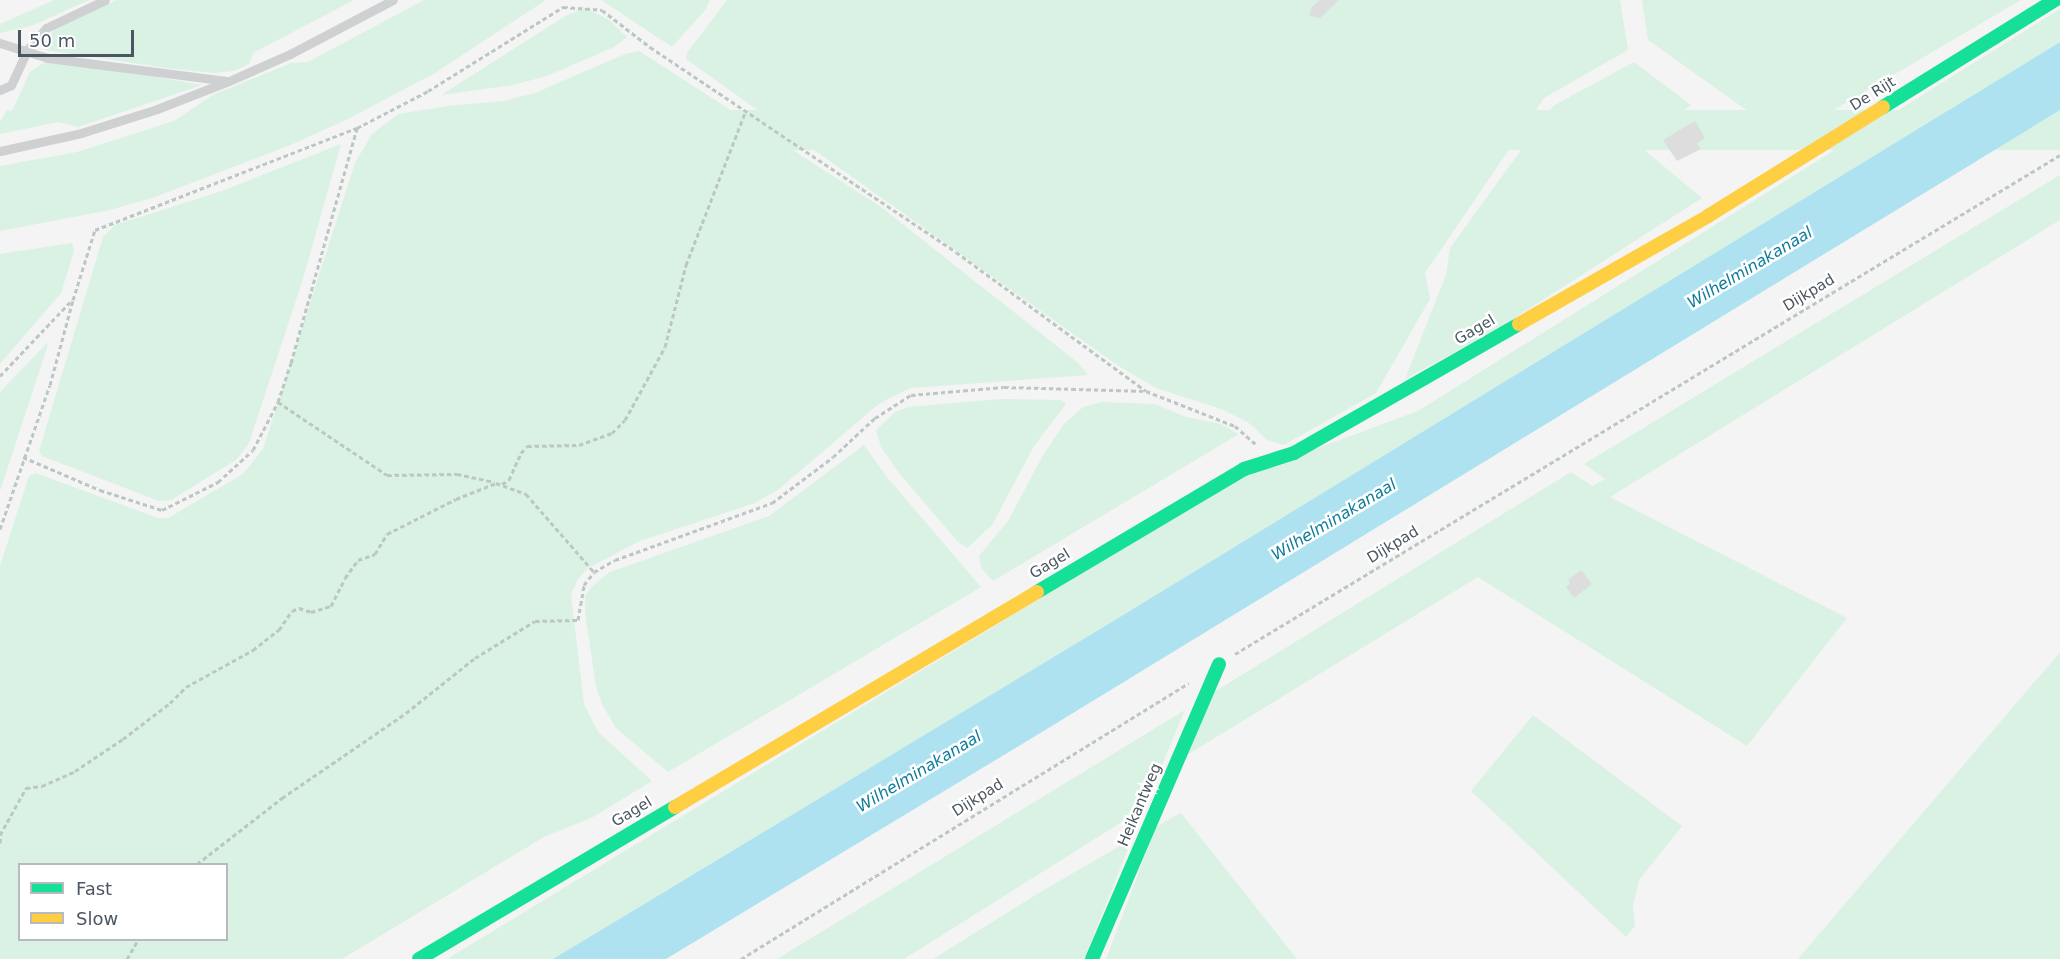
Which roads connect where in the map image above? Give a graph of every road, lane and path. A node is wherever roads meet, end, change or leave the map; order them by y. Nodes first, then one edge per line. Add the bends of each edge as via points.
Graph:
1 (105, 0) edge
2 (393, 0) edge
3 (2055, 0) edge
4 (0, 43) edge
5 (27, 50) junction
6 (229, 81) junction
7 (0, 90) edge
8 (746, 110) junction
9 (357, 128) junction
10 (0, 151) edge
11 (2060, 155) edge
12 (1708, 216) joint
13 (73, 300) junction
14 (0, 376) edge
15 (1146, 391) junction
16 (278, 402) junction
17 (23, 457) junction
18 (1273, 458) junction
19 (496, 483) junction
20 (501, 484) junction
21 (1, 521) edge
22 (0, 529) edge
23 (594, 572) junction
24 (1219, 664) joint
25 (1199, 676) dead end
26 (0, 835) edge
27 (0, 843) edge
28 (198, 863) edge
29 (137, 941) edge
30 (127, 959) edge
31 (419, 959) edge
32 (741, 959) edge
33 (1092, 959) edge

1 - 5 lane via 46,27
2 - 6 lane
3 - 12 street, De Rijt
4 - 5 lane
5 - 6 lane via 48,58
5 - 7 lane via 12,85
6 - 10 lane via 92,129
8 - 9 path via 650,47 602,10 563,7 428,92
8 - 15 path via 956,252
8 - 20 path via 686,265 665,347 625,420 612,433 579,445 527,446 509,480
9 - 13 path via 95,231
9 - 16 path
11 - 24 path, Dijkpad
12 - 18 street, Gagel via 1294,453
13 - 14 path
13 - 17 path via 50,385
15 - 18 path via 1235,426
15 - 23 path via 1004,387 910,395 875,418 833,457 772,503 615,560
16 - 17 path via 253,450 218,482 162,510 100,490
16 - 19 path via 387,476 457,474
17 - 21 path
18 - 31 street, Gagel via 1244,469
19 - 20 path
19 - 26 path via 387,534 375,554 358,560 351,569 331,606 311,612 299,608 292,611 279,630 253,650 186,687 139,727 75,771 42,786 26,788
20 - 23 path via 526,494
21 - 22 path
23 - 28 path via 584,585 578,620 535,621 475,658 406,713 282,798
24 - 33 street, Heikantweg
25 - 32 path, Dijkpad
26 - 27 path
29 - 30 path

